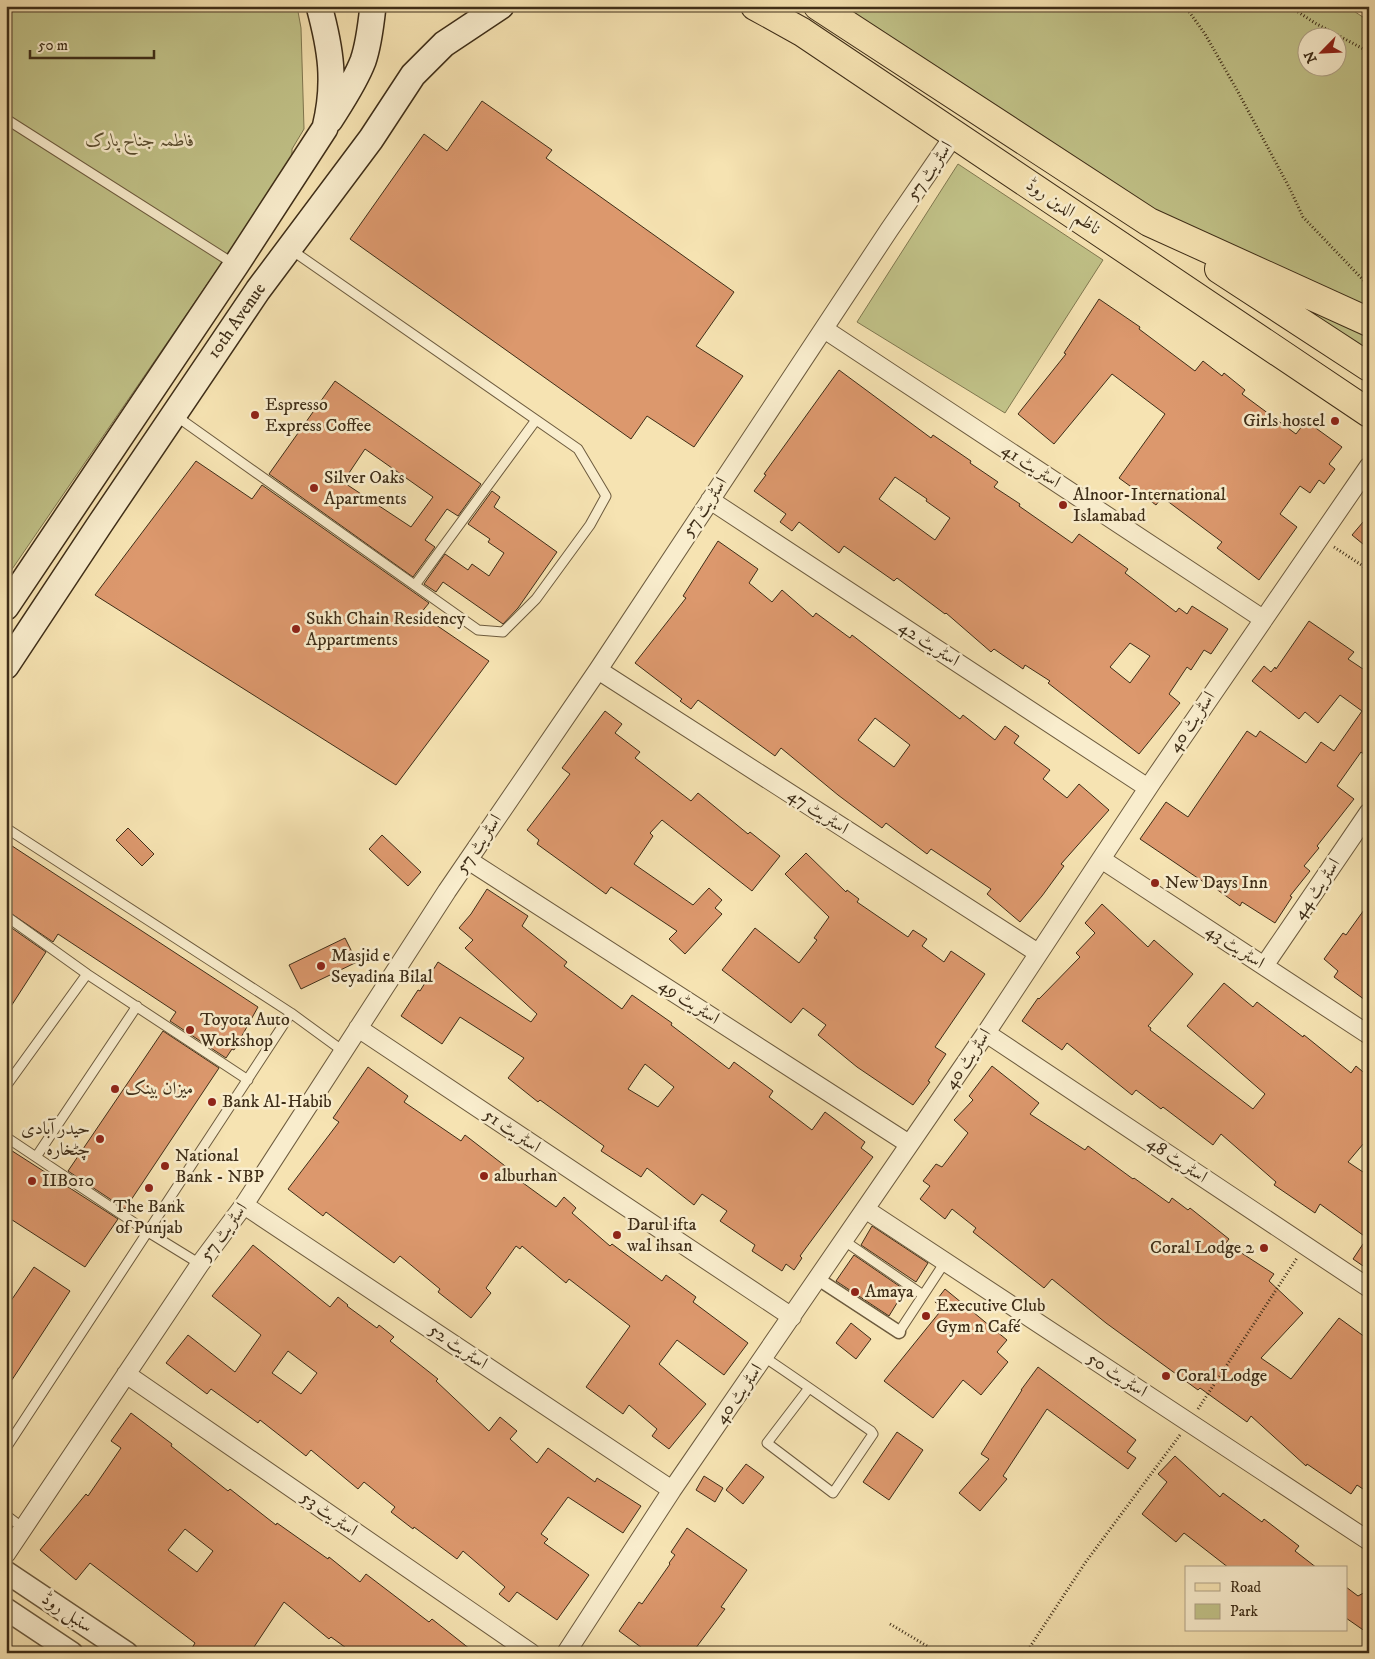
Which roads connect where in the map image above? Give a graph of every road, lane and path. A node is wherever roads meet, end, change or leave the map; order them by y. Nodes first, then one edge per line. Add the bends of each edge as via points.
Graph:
1 (319, 6) edge
2 (373, 6) edge
3 (475, 6) edge
4 (500, 6) edge
5 (755, 6) edge
6 (818, 6) edge
7 (1184, 6) edge
8 (1289, 6) edge
9 (444, 44) junction
10 (1369, 52) edge
11 (6, 119) edge
12 (325, 128) junction
13 (955, 134) junction
14 (1149, 222) junction
15 (289, 248) junction
16 (236, 265) junction
17 (1369, 286) edge
18 (1369, 322) edge
19 (824, 329) junction
20 (1369, 367) edge
21 (1369, 413) edge
22 (174, 414) junction
23 (536, 420) junction
24 (1369, 466) edge
25 (710, 500) junction
26 (1320, 538) junction
27 (1369, 570) edge
28 (415, 585) junction
29 (7, 605) edge
30 (1263, 619) junction
31 (36, 621) junction
32 (6, 666) edge
33 (598, 670) junction
34 (1148, 788) junction
35 (1369, 812) edge
36 (6, 828) edge
37 (1101, 859) junction
38 (468, 860) junction
39 (6, 916) edge
40 (1038, 953) junction
41 (1264, 966) junction
42 (87, 974) junction
43 (137, 1006) junction
44 (291, 1014) junction
45 (358, 1028) junction
46 (986, 1033) junction
47 (1369, 1035) edge
48 (343, 1051) junction
49 (248, 1080) junction
50 (6, 1086) edge
51 (6, 1137) edge
52 (909, 1144) junction
53 (36, 1157) junction
54 (244, 1205) junction
55 (865, 1209) junction
56 (148, 1232) junction
57 (843, 1240) junction
58 (1305, 1246) junction
59 (944, 1262) junction
60 (200, 1264) junction
61 (818, 1279) junction
62 (1369, 1288) edge
63 (923, 1295) junction
64 (792, 1317) junction
65 (899, 1332) joint
66 (764, 1357) junction
67 (126, 1374) junction
68 (809, 1388) junction
69 (1189, 1422) junction
70 (6, 1448) edge
71 (672, 1490) junction
72 (6, 1515) edge
73 (23, 1528) junction
74 (1369, 1541) edge
75 (6, 1554) edge
76 (6, 1572) edge
77 (6, 1609) edge
78 (890, 1624) dead end
79 (72, 1653) edge
80 (127, 1653) edge
81 (531, 1653) edge
82 (566, 1653) edge
83 (934, 1653) edge
84 (1026, 1653) edge

1 - 12 main road, 10th Avenue via 332,68
2 - 12 main road via 363,60 350,90
3 - 9 main road
4 - 9 main road, 10th Avenue
5 - 13 main road, ناظم الدین روڈ via 802,32
6 - 14 main road, ناظم الدین روڈ
7 - 17 path via 1205,34 1237,90 1302,217
8 - 10 path
9 - 15 main road, 10th Avenue via 413,75 371,139
11 - 16 lane
12 - 16 main road, 10th Avenue
13 - 19 street, اسٹریٹ 57
13 - 21 main road, ناظم الدین روڈ
14 - 18 main road, ناظم الدین روڈ
14 - 20 main road
15 - 22 main road, 10th Avenue
15 - 23 lane
16 - 29 main road, 10th Avenue
19 - 25 street, اسٹریٹ 57
19 - 30 street, اسٹریٹ 41
22 - 28 lane
22 - 31 main road, 10th Avenue
23 - 28 lane
23 - 28 lane via 578,449 606,496 590,524 536,599 503,632 478,630
24 - 26 street, اسٹریٹ 40
25 - 33 street, اسٹریٹ 57
25 - 34 street, اسٹریٹ 42
26 - 27 path
26 - 30 street, اسٹریٹ 40
29 - 31 main road
30 - 34 street, اسٹریٹ 40
31 - 32 main road, 10th Avenue
33 - 38 street, اسٹریٹ 57
33 - 40 street, اسٹریٹ 47
34 - 37 street, اسٹریٹ 40
35 - 41 street, اسٹریٹ 44
36 - 44 lane
37 - 40 street, اسٹریٹ 40
37 - 41 street, اسٹریٹ 43
38 - 45 street, اسٹریٹ 57
38 - 52 street, اسٹریٹ 49
39 - 42 lane
40 - 46 street, اسٹریٹ 40
41 - 47 street, اسٹریٹ 43
42 - 43 lane
42 - 50 lane
43 - 49 lane
43 - 53 lane
44 - 48 lane
44 - 49 lane
45 - 48 street, اسٹریٹ 57
45 - 64 street, اسٹریٹ 51
46 - 52 street, اسٹریٹ 40
46 - 58 street, اسٹریٹ 48
48 - 54 street, اسٹریٹ 57
49 - 56 lane
51 - 53 lane
52 - 55 street, اسٹریٹ 40
53 - 56 lane
54 - 60 street, اسٹریٹ 57
54 - 71 street, اسٹریٹ 52
55 - 57 street, اسٹریٹ 40
55 - 59 street, اسٹریٹ 50
56 - 60 lane
56 - 70 lane
57 - 61 street, اسٹریٹ 40
57 - 63 lane
58 - 62 street, اسٹریٹ 48
58 - 69 path
59 - 63 lane
59 - 69 street, اسٹریٹ 50
60 - 67 street, اسٹریٹ 57
61 - 64 street, اسٹریٹ 40
61 - 65 street
63 - 65 lane
64 - 66 street, اسٹریٹ 40
66 - 68 lane
66 - 71 street, اسٹریٹ 40
67 - 73 street, اسٹریٹ 57
67 - 81 street, اسٹریٹ 53
68 - 68 lane via 767,1444 833,1493 873,1434
69 - 74 street, اسٹریٹ 50
69 - 84 path via 1085,1563
71 - 82 street, اسٹریٹ 40
72 - 73 lane
73 - 75 street, اسٹریٹ 57
76 - 80 street, سنبل روڈ
77 - 79 street, سنبل روڈ
78 - 83 path via 928,1646

